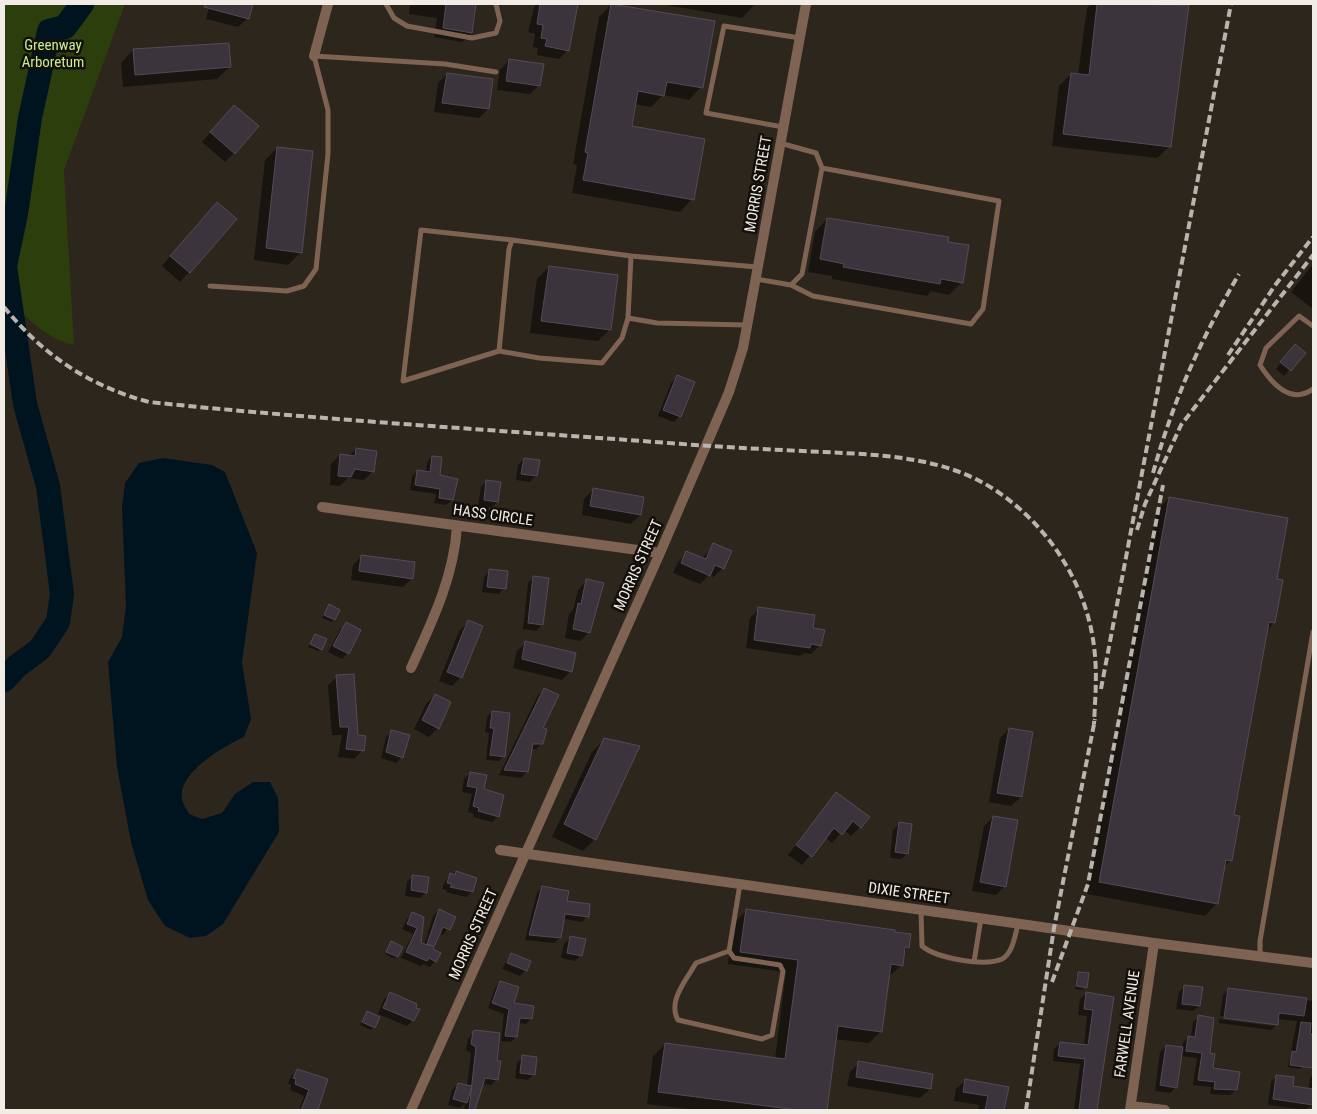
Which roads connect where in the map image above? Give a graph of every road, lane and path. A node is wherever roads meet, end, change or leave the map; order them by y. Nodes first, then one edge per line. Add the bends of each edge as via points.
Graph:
1 (328, 4) edge
2 (386, 4) edge
3 (496, 4) edge
4 (806, 4) edge
5 (800, 38) junction
6 (314, 56) junction
7 (496, 72) dead end
8 (783, 127) junction
9 (780, 143) junction
10 (822, 168) junction
11 (512, 240) junction
12 (631, 256) junction
13 (758, 267) junction
14 (755, 279) junction
15 (791, 285) junction
16 (210, 286) dead end
17 (628, 318) junction
18 (747, 325) junction
19 (1313, 326) edge
20 (499, 351) junction
21 (1313, 389) edge
22 (322, 507) dead end
23 (457, 526) junction
24 (660, 554) junction
25 (1313, 632) edge
26 (412, 668) dead end
27 (500, 850) dead end
28 (526, 853) junction
29 (740, 884) junction
30 (921, 910) junction
31 (981, 918) junction
32 (1018, 923) junction
33 (1154, 943) junction
34 (729, 951) junction
35 (1260, 956) junction
36 (974, 962) junction
37 (1313, 963) edge
38 (1131, 1108) edge
39 (411, 1110) edge
40 (1165, 1110) edge

1 - 6 street
2 - 3 lane via 394,18 407,26 472,38 496,33 500,20
4 - 5 street, MORRIS STREET
5 - 8 street, MORRIS STREET
5 - 8 lane via 724,26 706,113
6 - 7 lane via 445,64
6 - 16 lane via 328,110 328,154 316,269 304,286 287,291
8 - 9 street, MORRIS STREET
9 - 10 lane via 816,153
9 - 13 street, MORRIS STREET
10 - 15 lane via 802,274
10 - 15 lane via 999,201 983,309 971,324 813,296
11 - 12 lane
11 - 20 lane
11 - 20 lane via 421,230 403,381
12 - 13 lane
12 - 17 lane
13 - 14 street, MORRIS STREET
14 - 15 lane
14 - 18 street, MORRIS STREET
17 - 18 lane via 657,323
17 - 20 lane via 622,338 602,363
18 - 24 street, MORRIS STREET via 729,392
19 - 21 lane via 1299,316 1266,348 1260,365 1271,382 1288,394 1305,395
22 - 23 street, HASS CIRCLE
23 - 24 street, HASS CIRCLE
23 - 26 street via 446,587
24 - 28 street, MORRIS STREET
25 - 35 lane
27 - 28 street, DIXIE STREET
28 - 29 street, DIXIE STREET
28 - 39 street, MORRIS STREET
29 - 30 street, DIXIE STREET
29 - 34 lane
30 - 31 street, DIXIE STREET
30 - 36 lane via 922,946 928,952
31 - 32 street, DIXIE STREET
31 - 36 lane
32 - 33 street, DIXIE STREET
32 - 36 lane via 1010,952 1002,959
33 - 35 street, DIXIE STREET
33 - 38 street, FARWELL AVENUE
34 - 34 lane via 696,963 674,1003 674,1014 678,1020 762,1039 772,1035 783,971 780,965 734,958
35 - 37 street, DIXIE STREET
38 - 40 street

